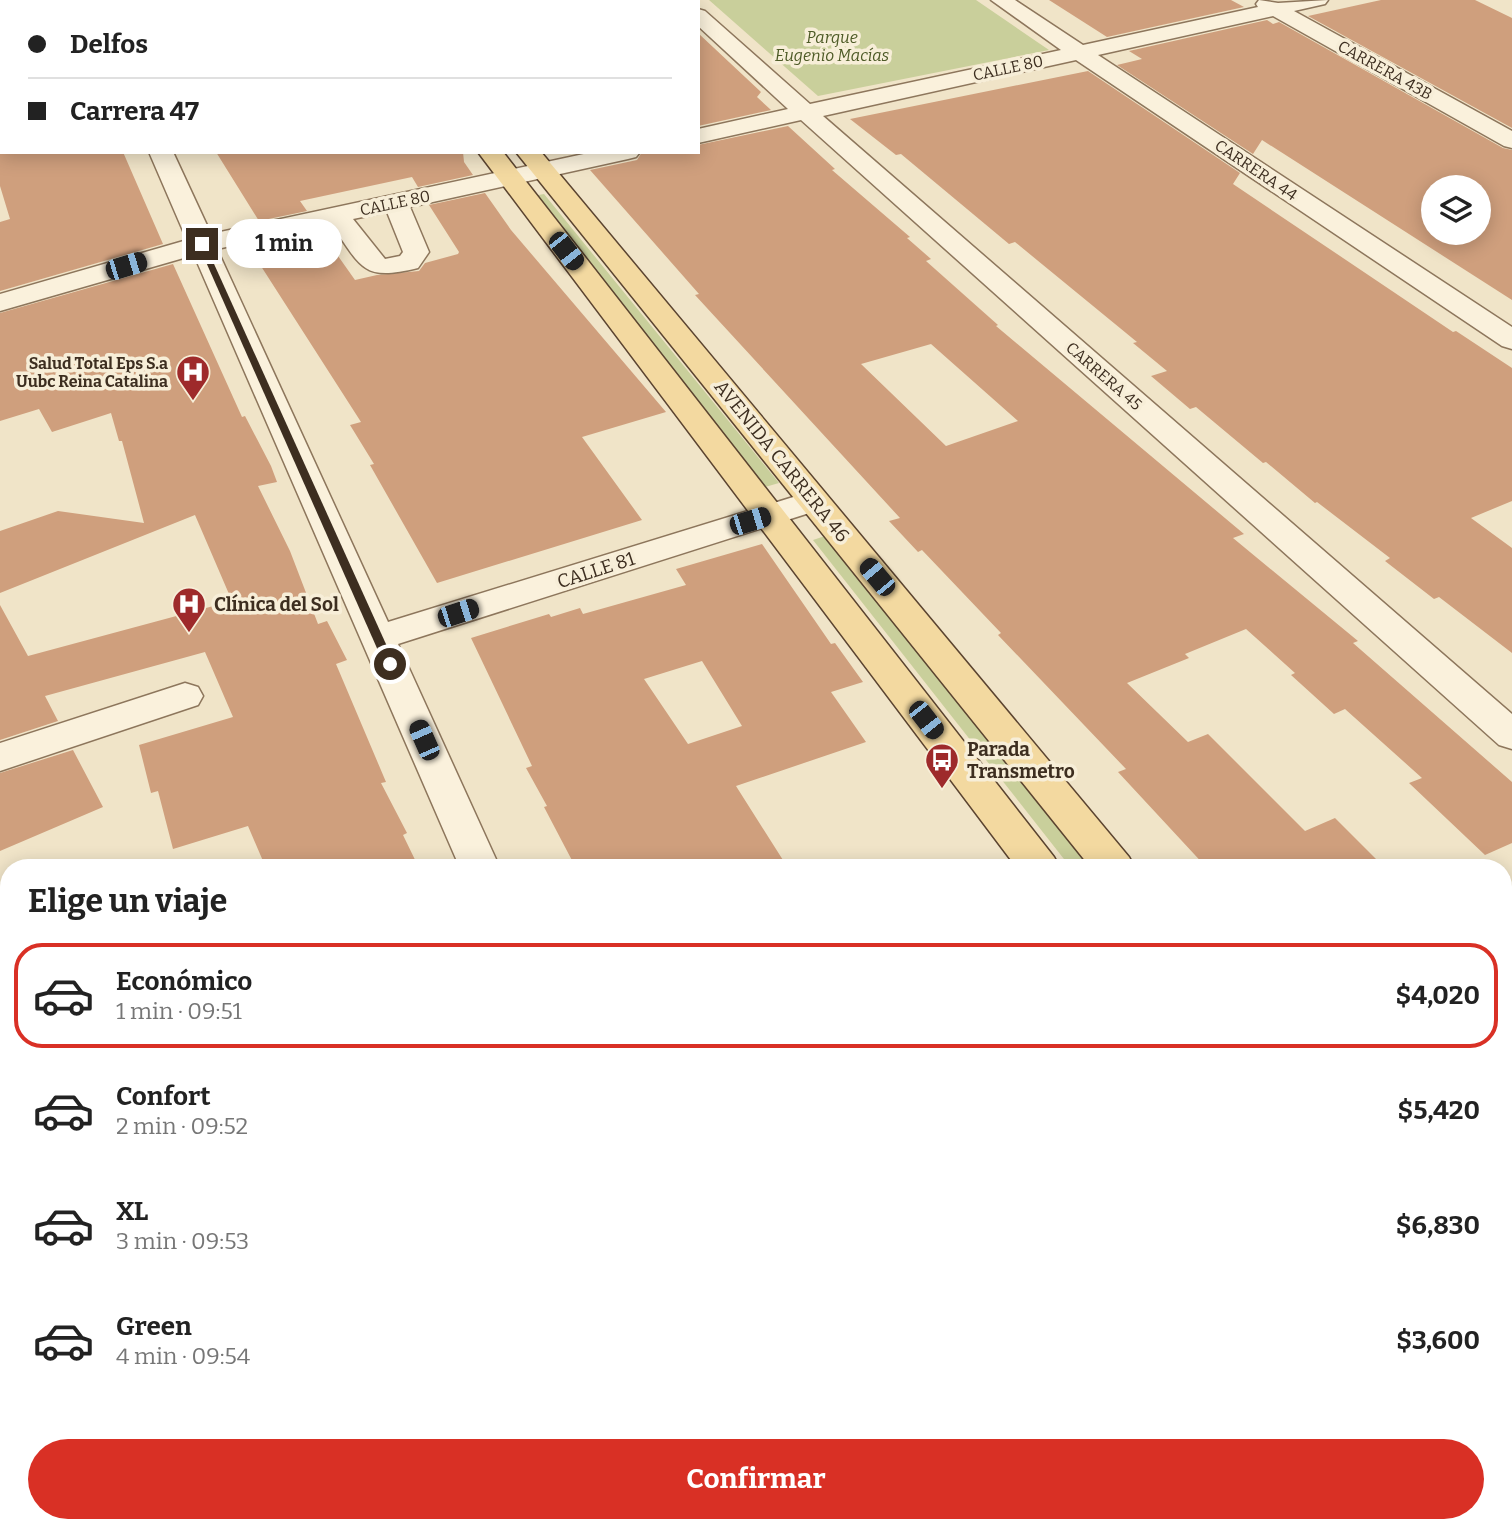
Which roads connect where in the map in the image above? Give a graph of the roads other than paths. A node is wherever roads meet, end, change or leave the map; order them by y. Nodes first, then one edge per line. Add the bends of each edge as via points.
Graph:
1 (1001, 0) edge
2 (1318, 0) edge
3 (1266, 5) edge
4 (700, 17) edge
5 (1079, 52) junction
6 (804, 112) junction
7 (700, 136) edge
8 (1512, 141) edge
9 (162, 154) edge
10 (491, 154) edge
11 (610, 154) edge
12 (536, 162) edge
13 (510, 179) junction
14 (396, 203) junction
15 (337, 215) junction
16 (202, 244) junction
17 (0, 303) edge
18 (1512, 340) edge
19 (814, 501) junction
20 (769, 515) junction
21 (379, 638) junction
22 (185, 696) dead end
23 (1512, 735) edge
24 (0, 757) edge
25 (476, 859) edge
26 (1033, 859) edge
27 (1108, 859) edge

1 - 5 street, CARRERA 44
2 - 3 street, CALLE 80
3 - 5 street, CALLE 80
3 - 8 street, CARRERA 43B
4 - 6 street, CARRERA 45
5 - 6 street, CALLE 80
5 - 18 street, CARRERA 44
6 - 7 street, CALLE 80
6 - 23 street, CARRERA 45
9 - 16 street
10 - 13 main road
11 - 12 street, CALLE 80
12 - 13 street, CALLE 80
12 - 19 main road, AVENIDA CARRERA 46
13 - 14 street, CALLE 80
13 - 20 main road
14 - 15 street, CALLE 80
14 - 15 street via 416,252 409,262 384,267 374,264
15 - 16 street, CALLE 80
16 - 17 street, CALLE 80
16 - 21 street
19 - 20 street, CALLE 81
19 - 27 main road, AVENIDA CARRERA 46
20 - 21 street, CALLE 81
20 - 26 main road
21 - 25 street
22 - 24 street

